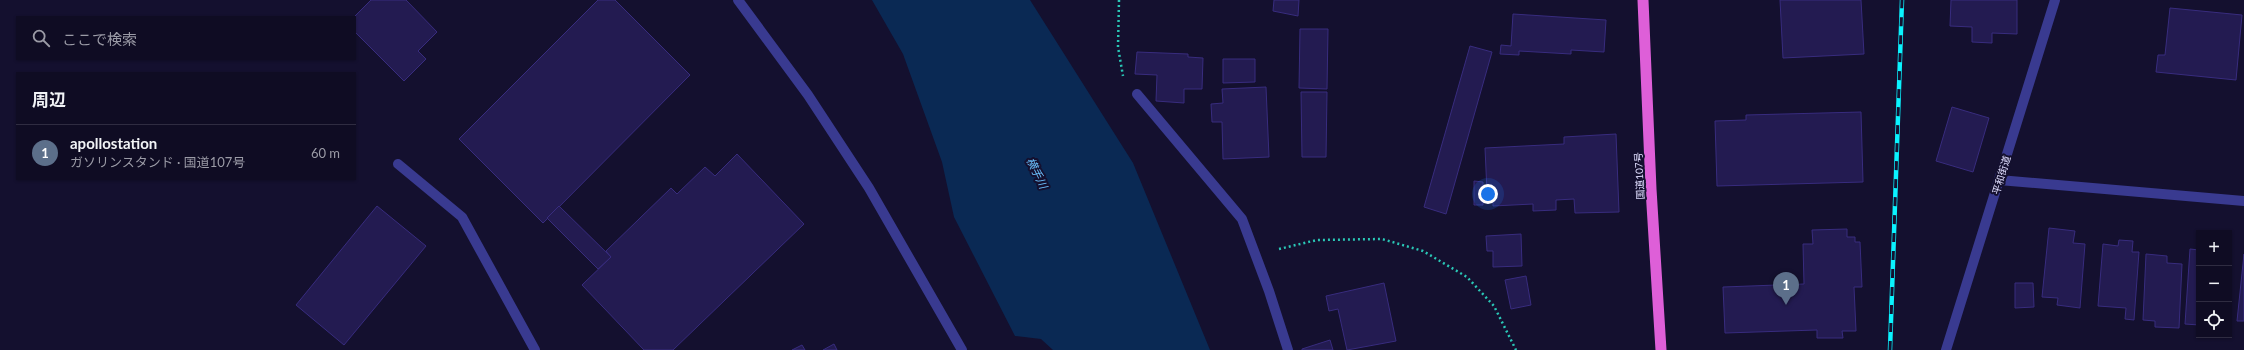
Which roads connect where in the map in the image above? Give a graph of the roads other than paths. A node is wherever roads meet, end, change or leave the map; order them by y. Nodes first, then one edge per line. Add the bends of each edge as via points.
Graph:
1 (738, 0) edge
2 (1643, 0) edge
3 (2056, 0) edge
4 (1137, 94) road end
5 (398, 164) dead end
6 (1999, 180) junction
7 (2244, 201) edge
8 (536, 350) edge
9 (962, 350) edge
10 (1288, 350) edge
11 (1661, 350) edge
12 (1946, 350) edge

1 - 9 street via 808,95 869,188
2 - 11 highway, 国道107号
3 - 6 street, 平和街道
4 - 10 street via 1242,218
5 - 8 street via 462,217
6 - 7 street
6 - 12 street, 平和街道

